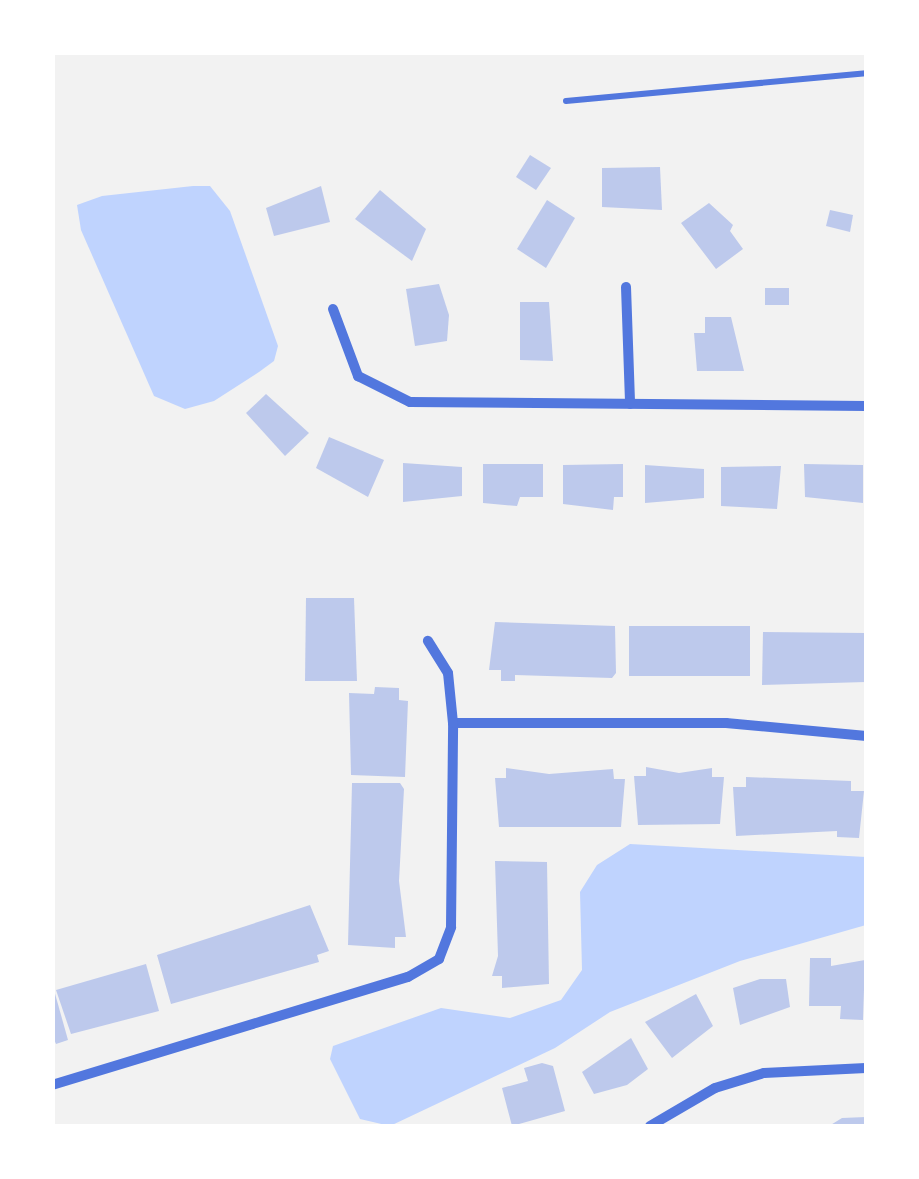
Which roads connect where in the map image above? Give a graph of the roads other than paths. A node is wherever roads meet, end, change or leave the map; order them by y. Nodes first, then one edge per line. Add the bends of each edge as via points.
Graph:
1 (866, 73) edge
2 (566, 101) dead end
3 (626, 287) dead end
4 (332, 309) dead end
5 (630, 404) junction
6 (866, 406) edge
7 (428, 641) dead end
8 (453, 723) junction
9 (866, 736) edge
10 (866, 1068) edge
11 (52, 1085) edge
12 (650, 1126) edge

1 - 2 lane
3 - 5 street
4 - 5 street via 358,376 410,402
5 - 6 street
7 - 8 street via 448,673
8 - 9 street via 726,723
8 - 11 street via 451,927 438,959 408,977
10 - 12 street via 764,1073 715,1088

